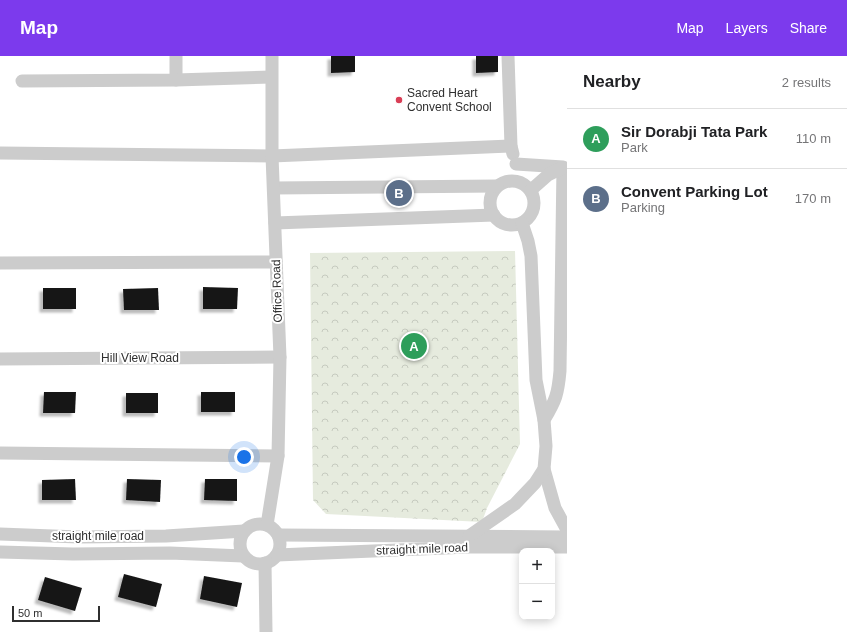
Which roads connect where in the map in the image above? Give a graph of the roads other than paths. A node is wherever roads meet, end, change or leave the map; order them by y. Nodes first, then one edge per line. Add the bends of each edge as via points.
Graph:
1 (176, 56) edge
2 (272, 56) edge
3 (508, 56) edge
4 (271, 77) junction
5 (176, 80) junction
6 (22, 81) dead end
7 (511, 146) junction
8 (0, 153) edge
9 (272, 156) junction
10 (516, 164) junction
11 (565, 167) edge
12 (497, 186) junction
13 (526, 186) junction
14 (274, 188) junction
15 (494, 215) junction
16 (275, 223) junction
17 (522, 223) junction
18 (276, 262) junction
19 (0, 263) edge
20 (280, 357) junction
21 (0, 359) edge
22 (544, 420) junction
23 (0, 454) edge
24 (278, 456) junction
25 (544, 469) junction
26 (267, 525) junction
27 (567, 530) edge
28 (244, 531) junction
29 (0, 534) edge
30 (278, 535) junction
31 (469, 536) junction
32 (567, 537) edge
33 (567, 547) edge
34 (0, 552) edge
35 (277, 555) junction
36 (243, 556) junction
37 (265, 563) junction
38 (266, 632) edge

1 - 5 street
2 - 4 street, Office Road
3 - 7 street
4 - 5 street
4 - 9 street, Office Road
5 - 6 street
7 - 9 street
7 - 10 street
8 - 9 street
9 - 14 street, Office Road
10 - 11 street
10 - 13 street
11 - 13 street
11 - 22 street via 559,389
12 - 13 street via 509,180
12 - 14 street
12 - 15 street via 490,203
13 - 17 street via 535,202 532,215
14 - 16 street, Office Road
15 - 16 street
15 - 17 street via 503,223
16 - 18 street, Office Road
17 - 22 street via 530,256 536,380
18 - 19 street
18 - 20 street, Office Road
20 - 21 street, Hill View Road
20 - 24 street, Office Road
22 - 25 street
23 - 24 street
24 - 26 street, Office Road
25 - 27 street via 555,508
25 - 31 street via 535,483 515,504
26 - 28 street, straight mile road via 252,525
26 - 30 street
28 - 29 street, straight mile road via 102,537
28 - 36 street via 240,543
30 - 31 street, straight mile road
30 - 35 street via 280,545
31 - 32 street, straight mile road
33 - 35 street, straight mile road via 469,547
34 - 36 street, straight mile road
35 - 37 street
36 - 37 street, straight mile road via 251,562
37 - 38 street

